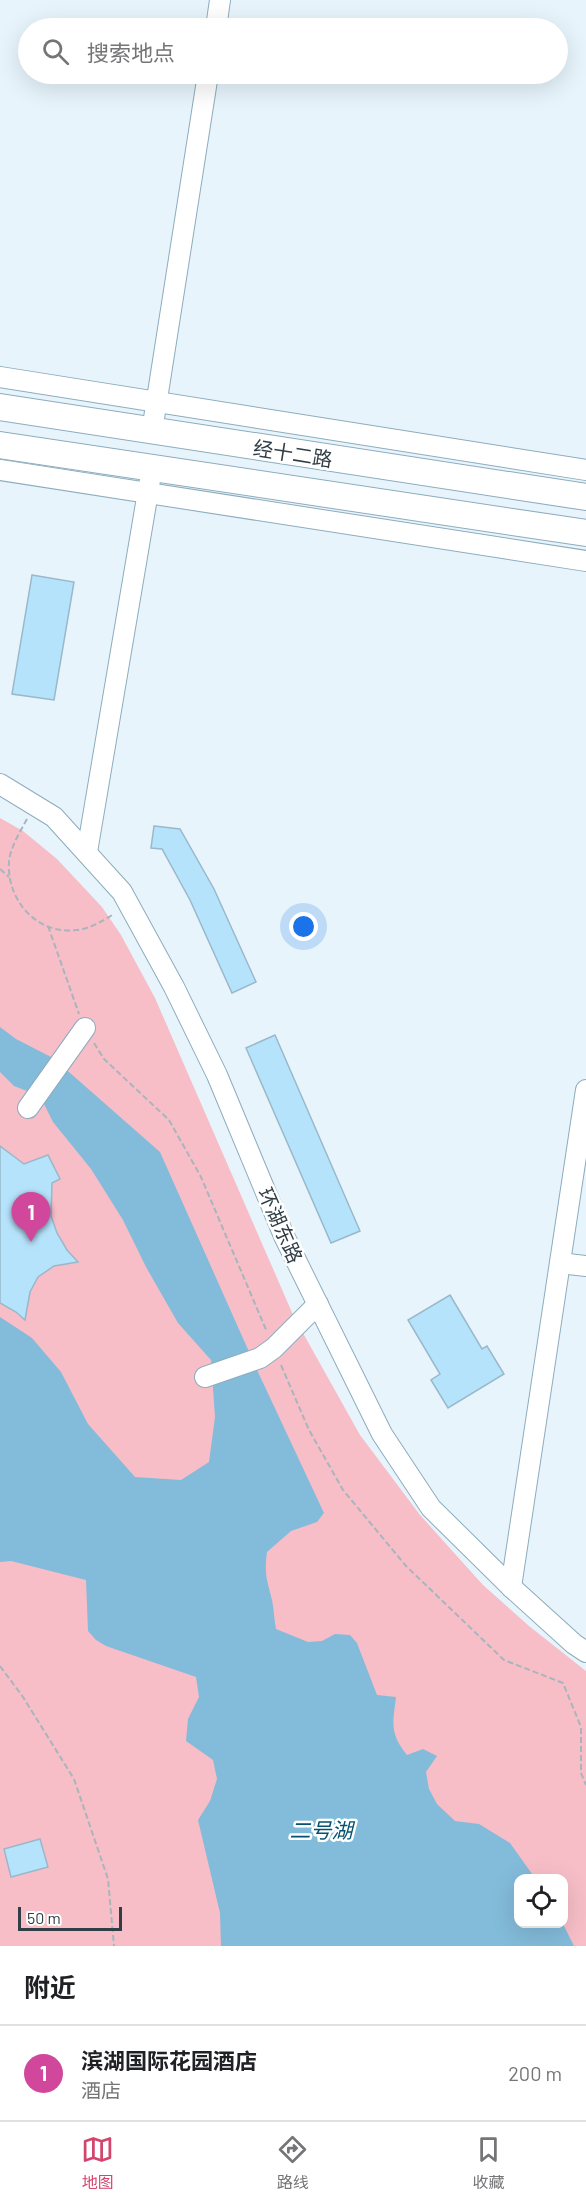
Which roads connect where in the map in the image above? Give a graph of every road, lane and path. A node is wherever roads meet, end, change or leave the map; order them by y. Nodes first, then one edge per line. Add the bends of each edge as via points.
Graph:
1 (220, 0) edge
2 (217, 18) edge
3 (206, 84) edge
4 (0, 377) edge
5 (157, 401) junction
6 (0, 408) edge
7 (152, 431) junction
8 (0, 445) edge
9 (0, 470) edge
10 (586, 470) edge
11 (150, 481) junction
12 (586, 498) edge
13 (586, 533) edge
14 (586, 561) edge
15 (0, 784) edge
16 (34, 805) junction
17 (87, 852) junction
18 (0, 869) edge
19 (9, 877) junction
20 (129, 905) junction
21 (48, 926) junction
22 (85, 1028) junction
23 (586, 1090) edge
24 (27, 1108) dead end
25 (560, 1263) junction
26 (586, 1266) edge
27 (318, 1304) junction
28 (267, 1353) junction
29 (205, 1377) dead end
30 (511, 1587) junction
31 (586, 1652) edge
32 (0, 1666) edge
33 (586, 1785) edge
34 (114, 1946) edge

1 - 2 street
3 - 5 street
4 - 5 street
5 - 7 street
5 - 10 street
6 - 7 main road, 经十二路
7 - 12 main road, 经十二路
8 - 11 main road
9 - 11 street
11 - 13 main road
11 - 14 street
11 - 17 street
15 - 16 street, 环湖东路
16 - 17 street, 环湖东路 via 54,817
16 - 19 path via 10,858
17 - 20 street, 环湖东路
18 - 19 path
19 - 21 path via 14,895 25,911
20 - 21 path via 94,925 76,930
20 - 27 street, 环湖东路 via 217,1075 284,1236
21 - 22 path
22 - 24 street
22 - 28 path via 104,1059 169,1120 201,1177
23 - 25 street
25 - 26 street
25 - 30 street
27 - 28 street
27 - 30 street, 环湖东路 via 382,1434 431,1508
28 - 29 street
28 - 33 path via 343,1490 406,1566 504,1660 563,1683 581,1727 581,1773
30 - 31 street, 环湖东路
32 - 34 path via 74,1779 108,1879

